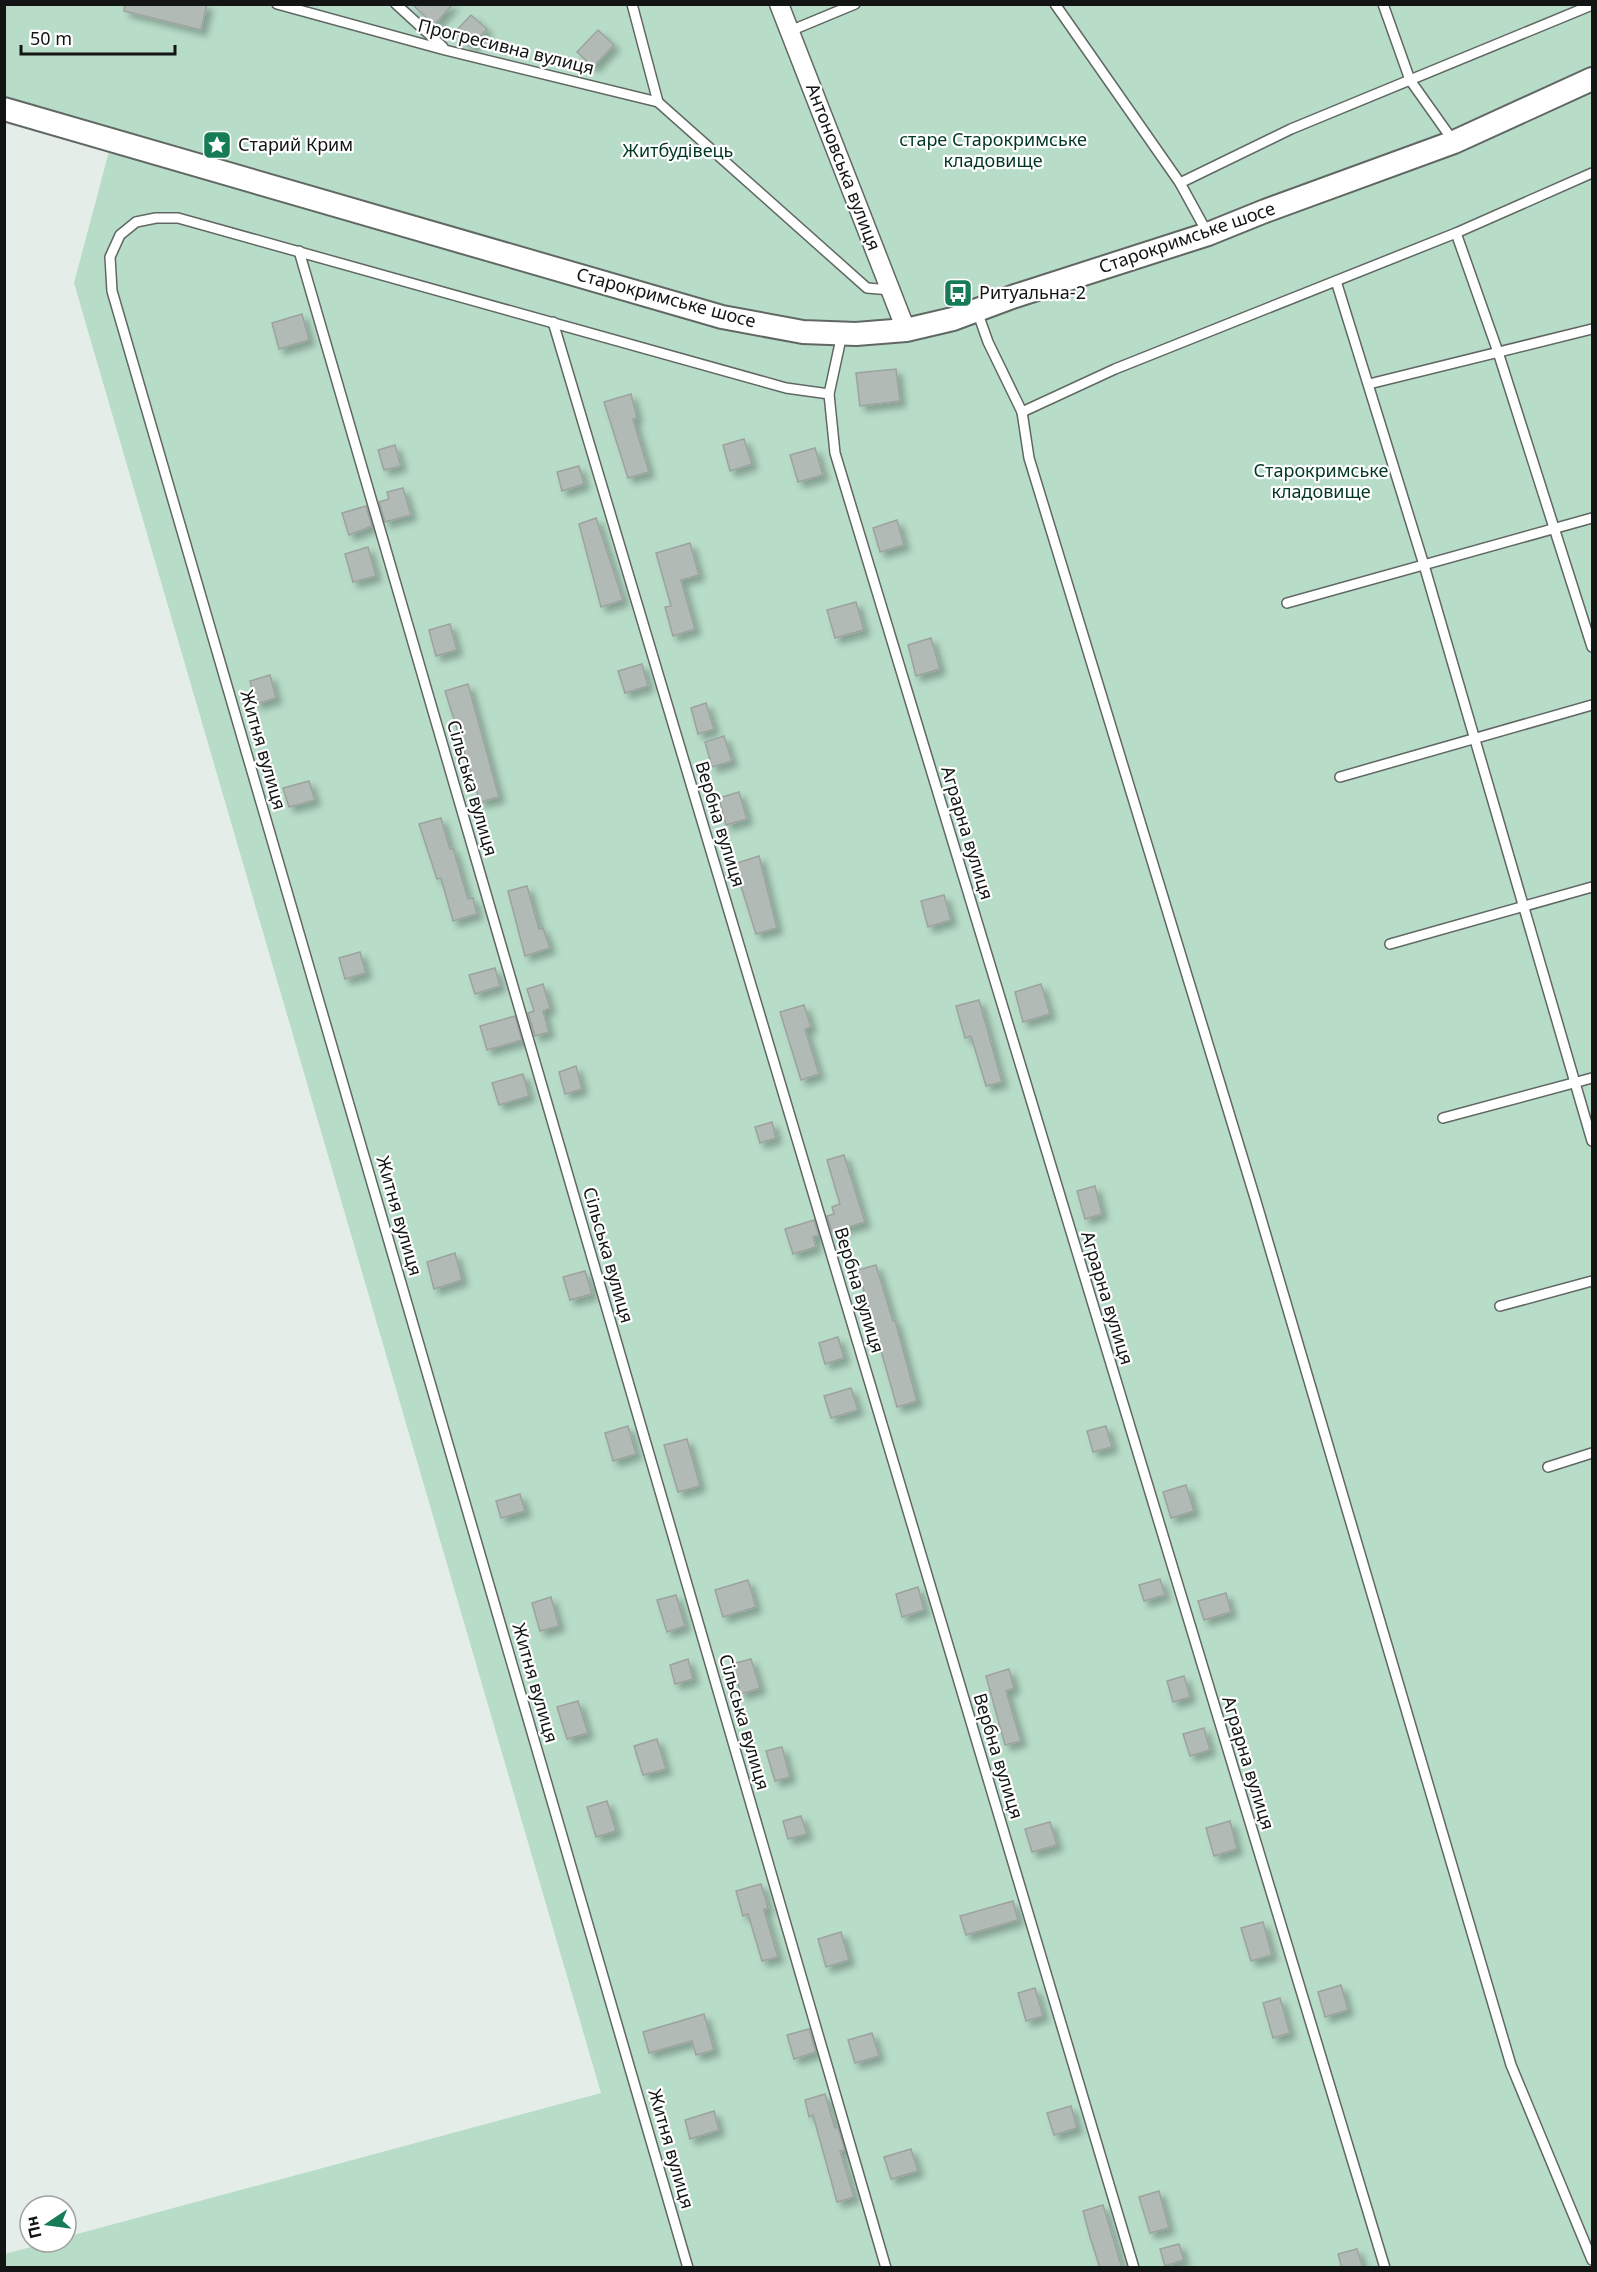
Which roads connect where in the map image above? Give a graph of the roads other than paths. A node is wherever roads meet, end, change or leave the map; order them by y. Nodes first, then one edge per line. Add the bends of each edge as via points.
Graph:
1 (277, 4) edge
2 (396, 4) edge
3 (632, 4) edge
4 (780, 4) edge
5 (855, 4) edge
6 (1055, 4) edge
7 (1383, 4) edge
8 (1590, 7) edge
9 (790, 31) junction
10 (446, 50) junction
11 (1410, 80) junction
12 (1593, 80) edge
13 (658, 102) junction
14 (4, 109) edge
15 (1454, 142) junction
16 (1593, 173) edge
17 (1180, 183) junction
18 (1456, 233) junction
19 (1208, 234) junction
20 (299, 251) junction
21 (1336, 281) junction
22 (891, 290) junction
23 (977, 311) junction
24 (553, 322) junction
25 (1593, 329) edge
26 (906, 330) junction
27 (842, 334) junction
28 (1498, 352) junction
29 (1369, 384) junction
30 (829, 394) junction
31 (1022, 412) junction
32 (1593, 518) edge
33 (1555, 529) junction
34 (1424, 565) junction
35 (1287, 603) dead end
36 (1593, 647) edge
37 (1593, 705) edge
38 (1475, 739) junction
39 (1340, 777) dead end
40 (1593, 887) edge
41 (1524, 906) junction
42 (1390, 944) dead end
43 (1593, 1078) edge
44 (1575, 1083) junction
45 (1443, 1118) dead end
46 (1593, 1141) edge
47 (1593, 1281) edge
48 (1500, 1306) dead end
49 (1593, 1453) edge
50 (1548, 1467) dead end
51 (1593, 2260) edge
52 (688, 2268) edge
53 (886, 2268) edge
54 (1134, 2268) edge
55 (1385, 2268) edge

1 - 10 lane, Прогресивна вулиця
2 - 10 lane
3 - 13 lane
4 - 9 street, Антоновська вулиця
5 - 9 lane
6 - 17 lane
7 - 11 lane
8 - 11 lane
9 - 22 street, Антоновська вулиця
10 - 13 lane, Прогресивна вулиця
11 - 15 lane
11 - 17 lane via 1291,129
12 - 15 street, Старокримське шосе
13 - 22 lane via 867,288
14 - 27 street, Старокримське шосе via 722,317 803,332
15 - 19 street, Старокримське шосе
16 - 18 lane
17 - 19 lane
18 - 21 lane
18 - 28 lane
19 - 23 street, Старокримське шосе
20 - 24 lane, Житня вулиця
20 - 52 lane, Житня вулиця via 178,218 136,222 120,235 110,257 112,291
20 - 53 lane, Сільська вулиця
21 - 29 lane
21 - 31 lane via 1115,369
22 - 26 street, Антоновська вулиця
23 - 26 street, Старокримське шосе
23 - 31 lane
24 - 30 lane, Житня вулиця via 786,388
24 - 54 lane, Вербна вулиця
25 - 28 lane
26 - 27 street, Старокримське шосе
27 - 30 lane, Аграрна вулиця
28 - 29 lane
28 - 33 lane
29 - 34 lane
30 - 55 lane, Аграрна вулиця via 835,453
31 - 51 lane via 1029,458 1255,1198 1511,2065
32 - 33 lane
33 - 34 lane
33 - 36 lane
34 - 35 lane
34 - 38 lane
37 - 38 lane
38 - 39 lane
38 - 41 lane
40 - 41 lane
41 - 42 lane
41 - 44 lane
43 - 44 lane
44 - 45 lane
44 - 46 lane
47 - 48 lane
49 - 50 lane

